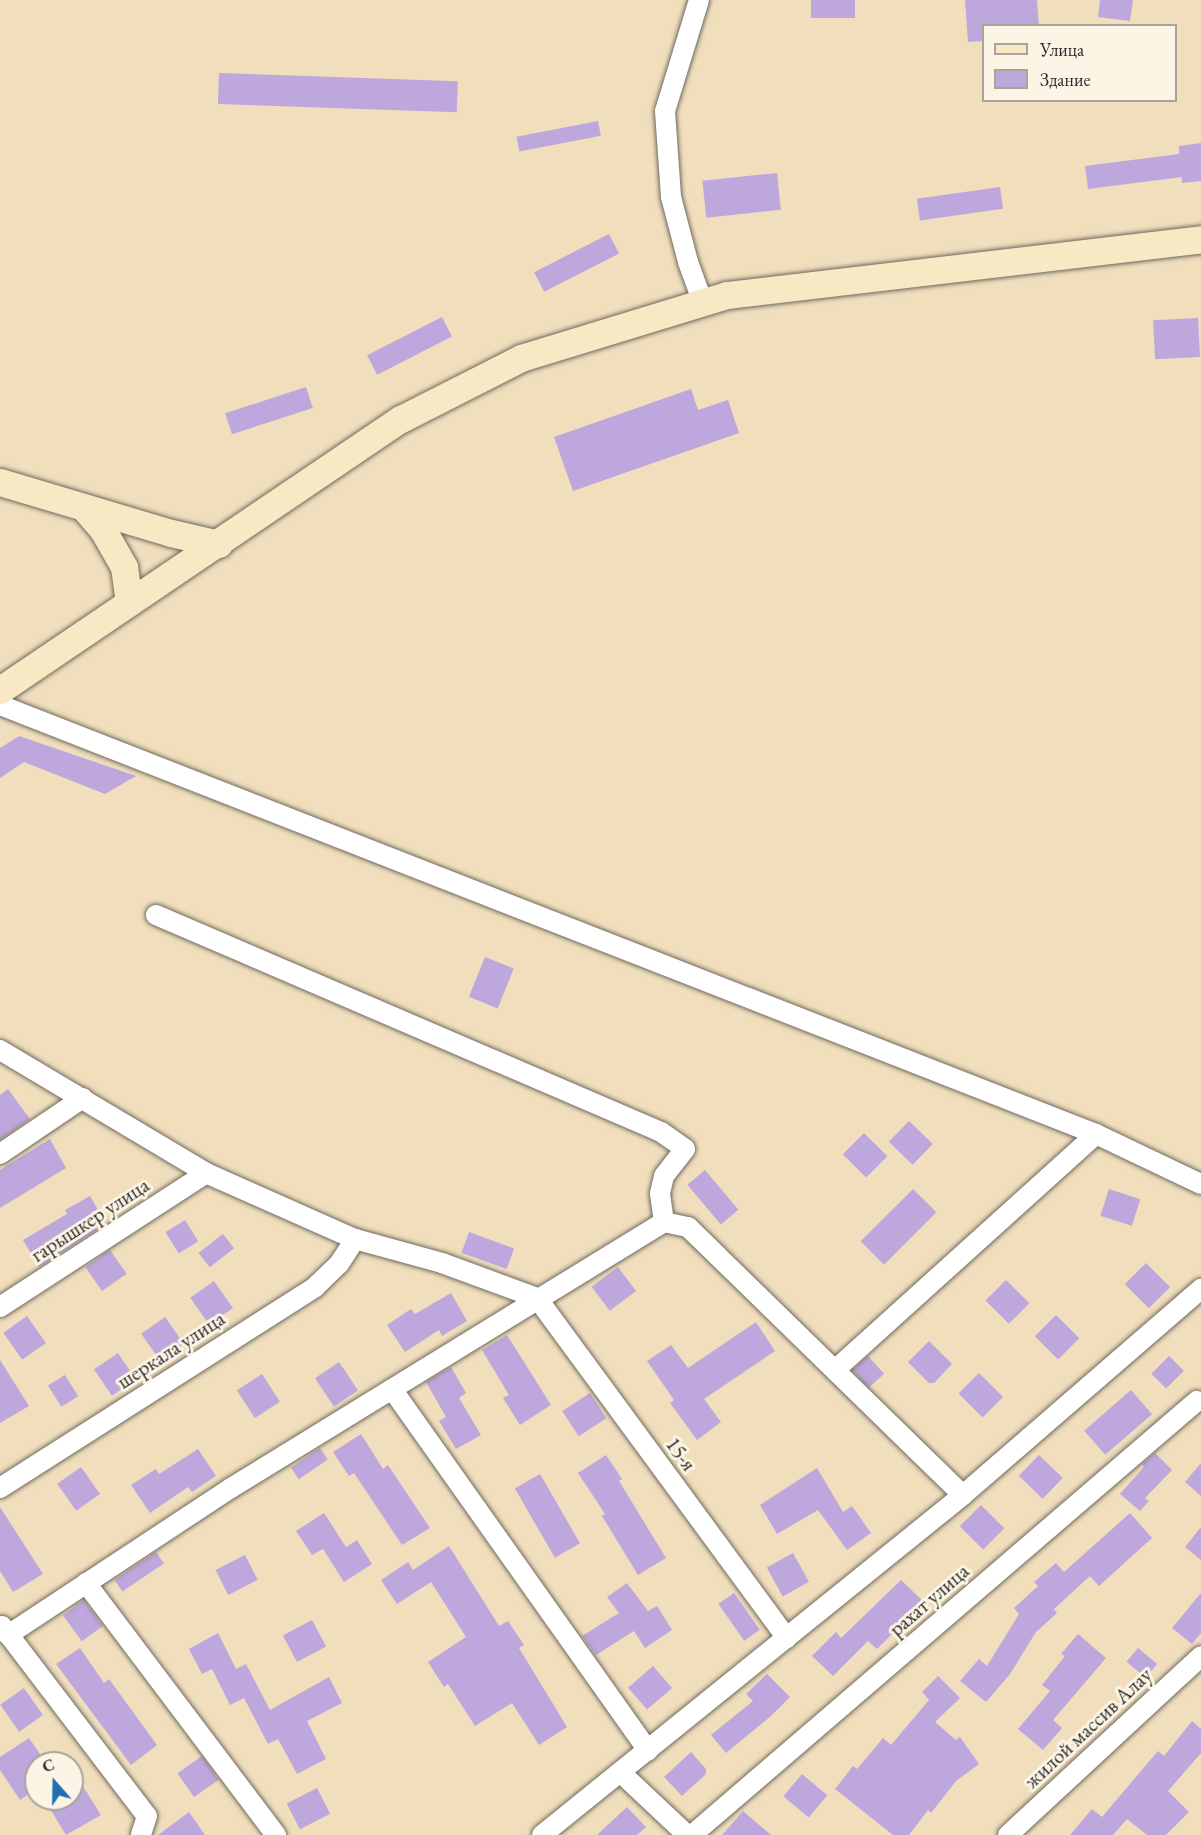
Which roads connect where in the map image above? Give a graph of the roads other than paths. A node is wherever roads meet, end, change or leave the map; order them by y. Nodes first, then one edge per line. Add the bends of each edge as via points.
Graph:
1 (699, 0) edge
2 (1201, 239) edge
3 (703, 303) junction
4 (0, 482) edge
5 (84, 508) junction
6 (219, 544) junction
7 (129, 603) junction
8 (0, 690) edge
9 (0, 705) edge
10 (156, 915) dead end
11 (0, 1050) edge
12 (83, 1098) junction
13 (1096, 1134) junction
14 (0, 1154) edge
15 (206, 1173) junction
16 (1201, 1184) edge
17 (664, 1222) junction
18 (355, 1239) junction
19 (1201, 1288) edge
20 (537, 1298) junction
21 (0, 1307) edge
22 (835, 1370) junction
23 (392, 1389) junction
24 (1197, 1401) dead end
25 (0, 1488) edge
26 (963, 1495) junction
27 (86, 1583) junction
28 (4, 1629) edge
29 (787, 1638) junction
30 (1201, 1656) edge
31 (648, 1750) junction
32 (620, 1772) junction
33 (141, 1835) edge
34 (276, 1835) edge
35 (542, 1835) edge
36 (687, 1835) edge
37 (692, 1835) edge
38 (1008, 1835) edge

1 - 3 street via 665,111 670,197
2 - 3 main road via 727,296
3 - 6 main road via 521,358 401,419
4 - 5 main road
5 - 6 main road
5 - 7 main road via 103,530 124,567
6 - 7 main road
7 - 8 main road
9 - 13 street
10 - 17 street via 661,1132 685,1149 664,1176 660,1194
11 - 12 street
12 - 14 street
12 - 15 street
13 - 16 street
13 - 22 street
15 - 18 street
15 - 21 street, гарышкер улица
17 - 20 street
17 - 22 street via 688,1227
18 - 20 street via 442,1263
18 - 25 street, шеркала улица via 339,1264 315,1287
19 - 26 street
20 - 23 street
20 - 29 street, 15-я
22 - 26 street
23 - 27 street
23 - 31 street
24 - 37 street, рахат улица
26 - 29 street
27 - 28 street
27 - 34 street
28 - 33 street via 147,1816
29 - 31 street
30 - 38 street, жилой массив Алау
31 - 32 street
32 - 35 street
32 - 36 street

